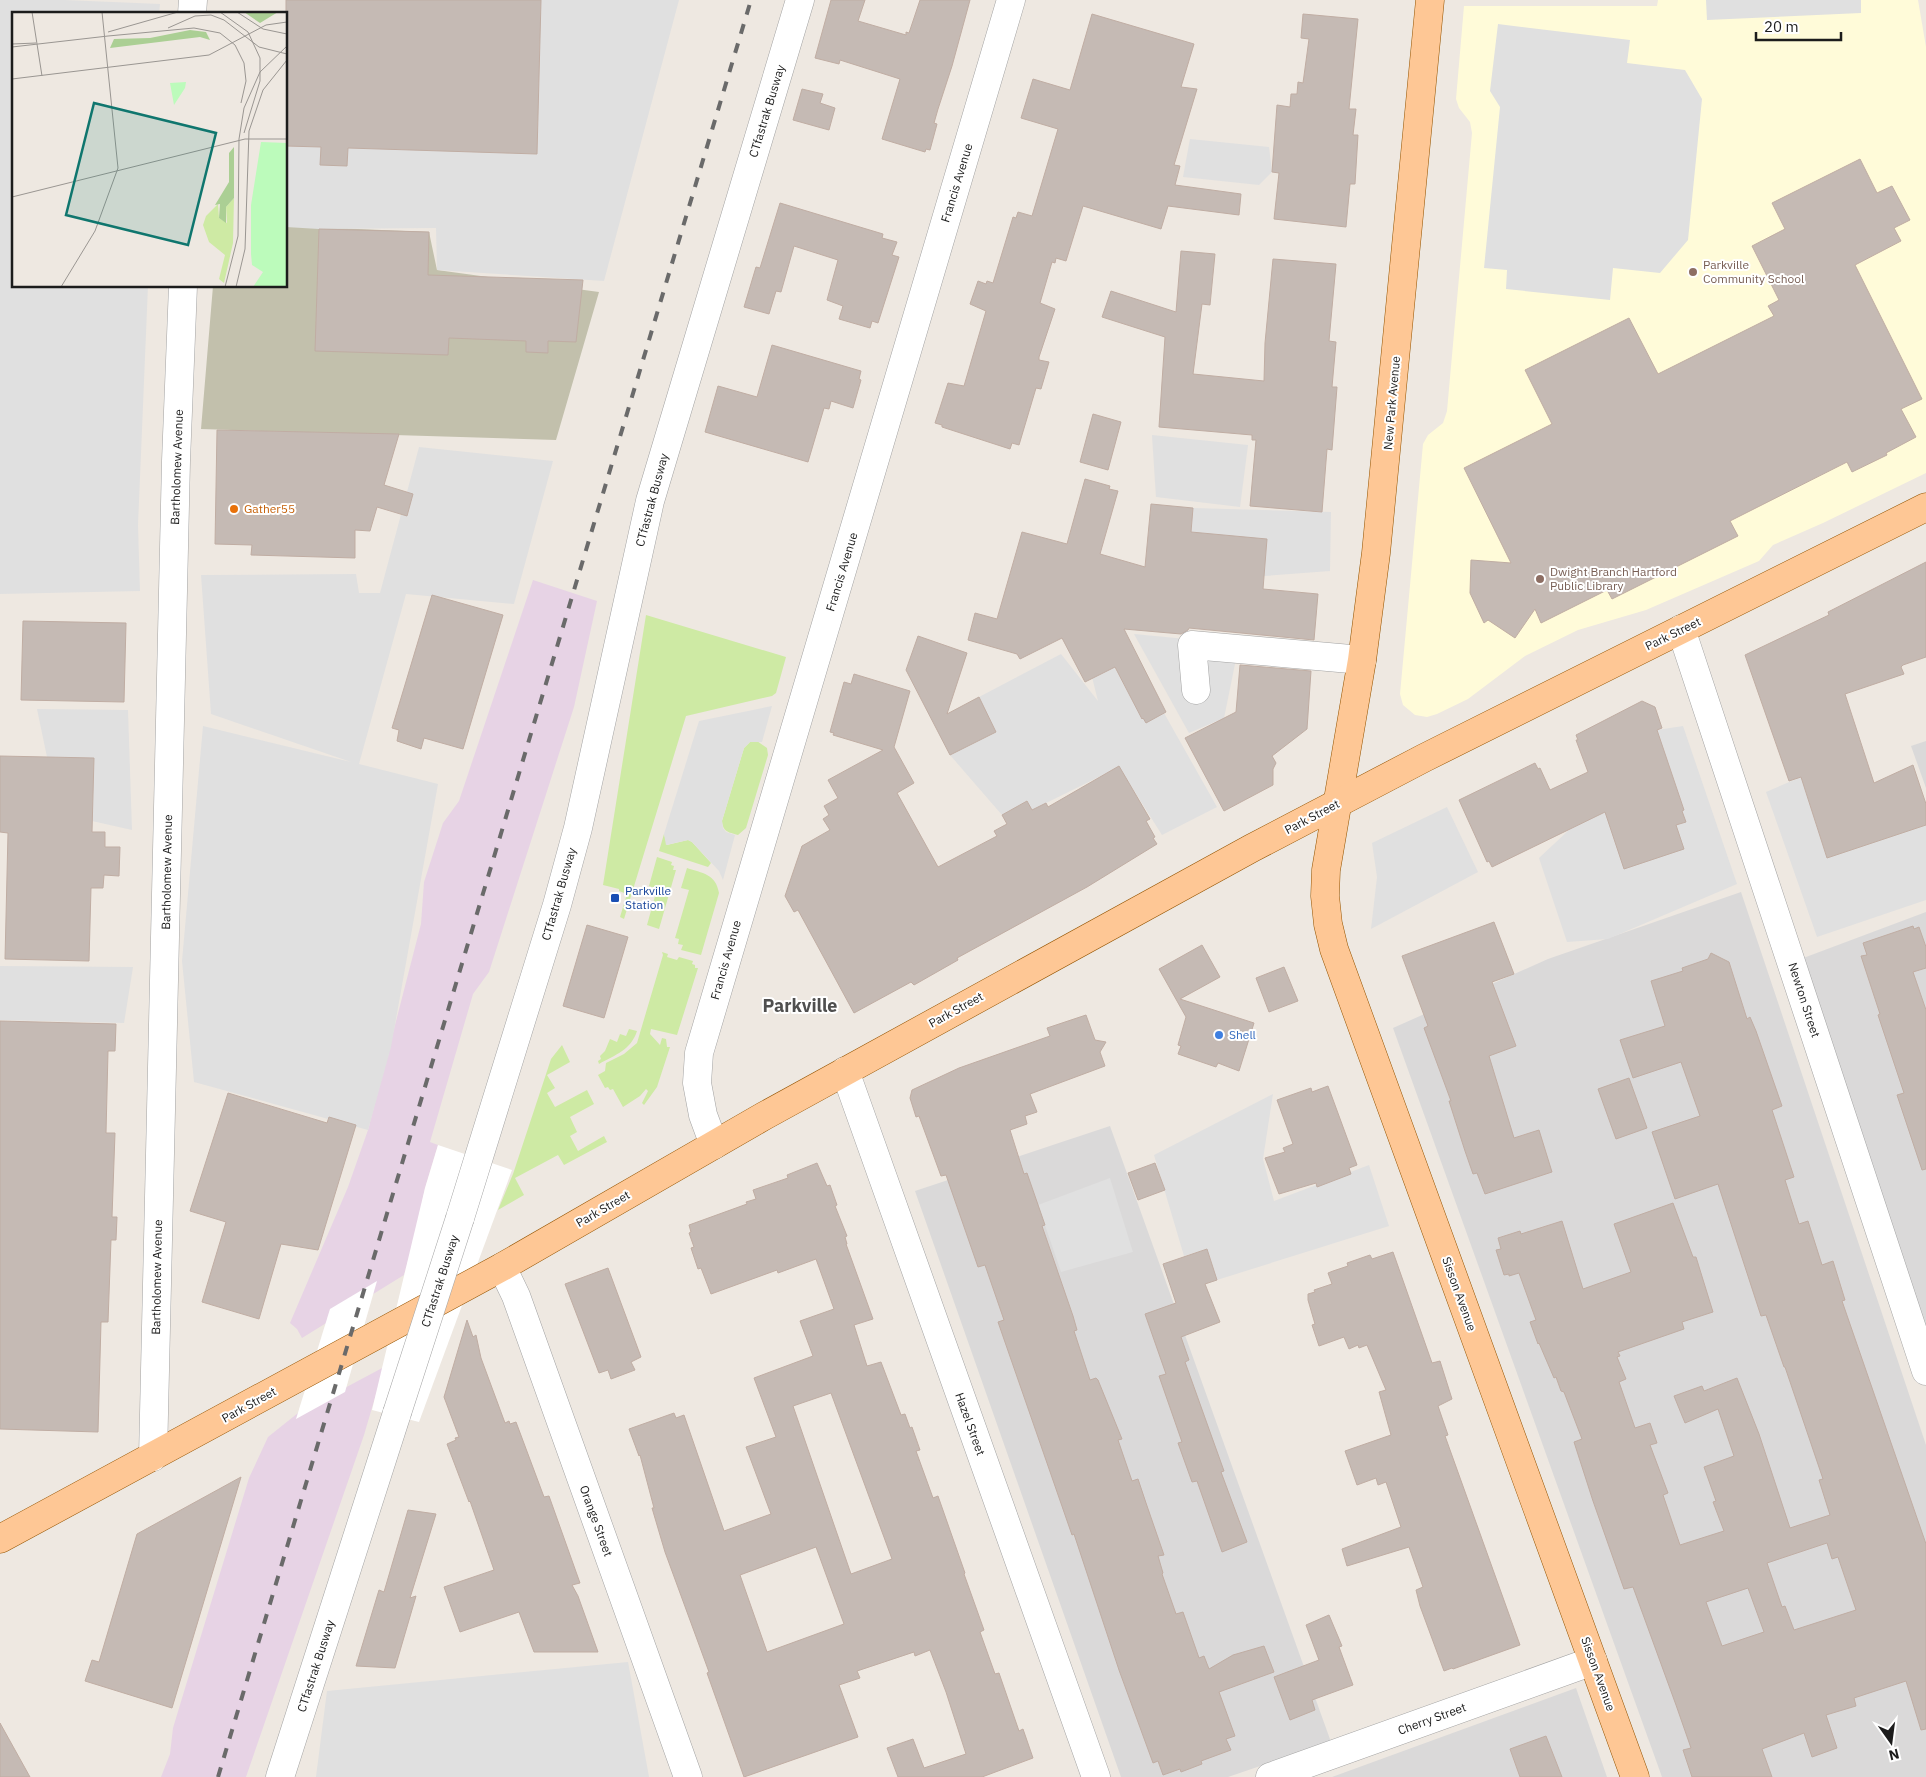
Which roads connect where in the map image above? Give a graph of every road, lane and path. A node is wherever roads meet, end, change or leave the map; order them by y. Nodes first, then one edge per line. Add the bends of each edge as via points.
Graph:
1 (800, 0) edge
2 (1011, 0) edge
3 (1430, 0) edge
4 (183, 288) edge
5 (1926, 507) edge
6 (1682, 629) junction
7 (1362, 660) junction
8 (1196, 690) dead end
9 (1337, 804) junction
10 (845, 1071) junction
11 (714, 1145) junction
12 (502, 1267) junction
13 (1926, 1371) edge
14 (153, 1457) junction
15 (0, 1539) edge
16 (1593, 1661) junction
17 (280, 1777) edge
18 (688, 1777) edge
19 (1096, 1777) edge
20 (1270, 1777) edge
21 (1635, 1777) edge

1 - 17 street, CTfastrak Busway, bridge via 650,501 578,828 557,904 480,1159
2 - 11 street, Francis Avenue via 699,1053 697,1083 703,1115
3 - 7 main road, New Park Avenue via 1385,474
4 - 14 street, Bartholomew Avenue
5 - 6 main road, Park Street
6 - 9 main road, Park Street
6 - 13 street, Newton Street
7 - 8 street via 1192,645
7 - 9 main road, New Park Avenue
9 - 10 main road, Park Street
9 - 16 main road, Sisson Avenue via 1328,850 1325,896 1334,949
10 - 11 main road, Park Street
10 - 19 street, Hazel Street
11 - 12 main road, Park Street
12 - 14 main road, Park Street
12 - 18 street, Orange Street via 516,1296
14 - 15 main road, Park Street
16 - 20 street, Cherry Street
16 - 21 main road, Sisson Avenue

